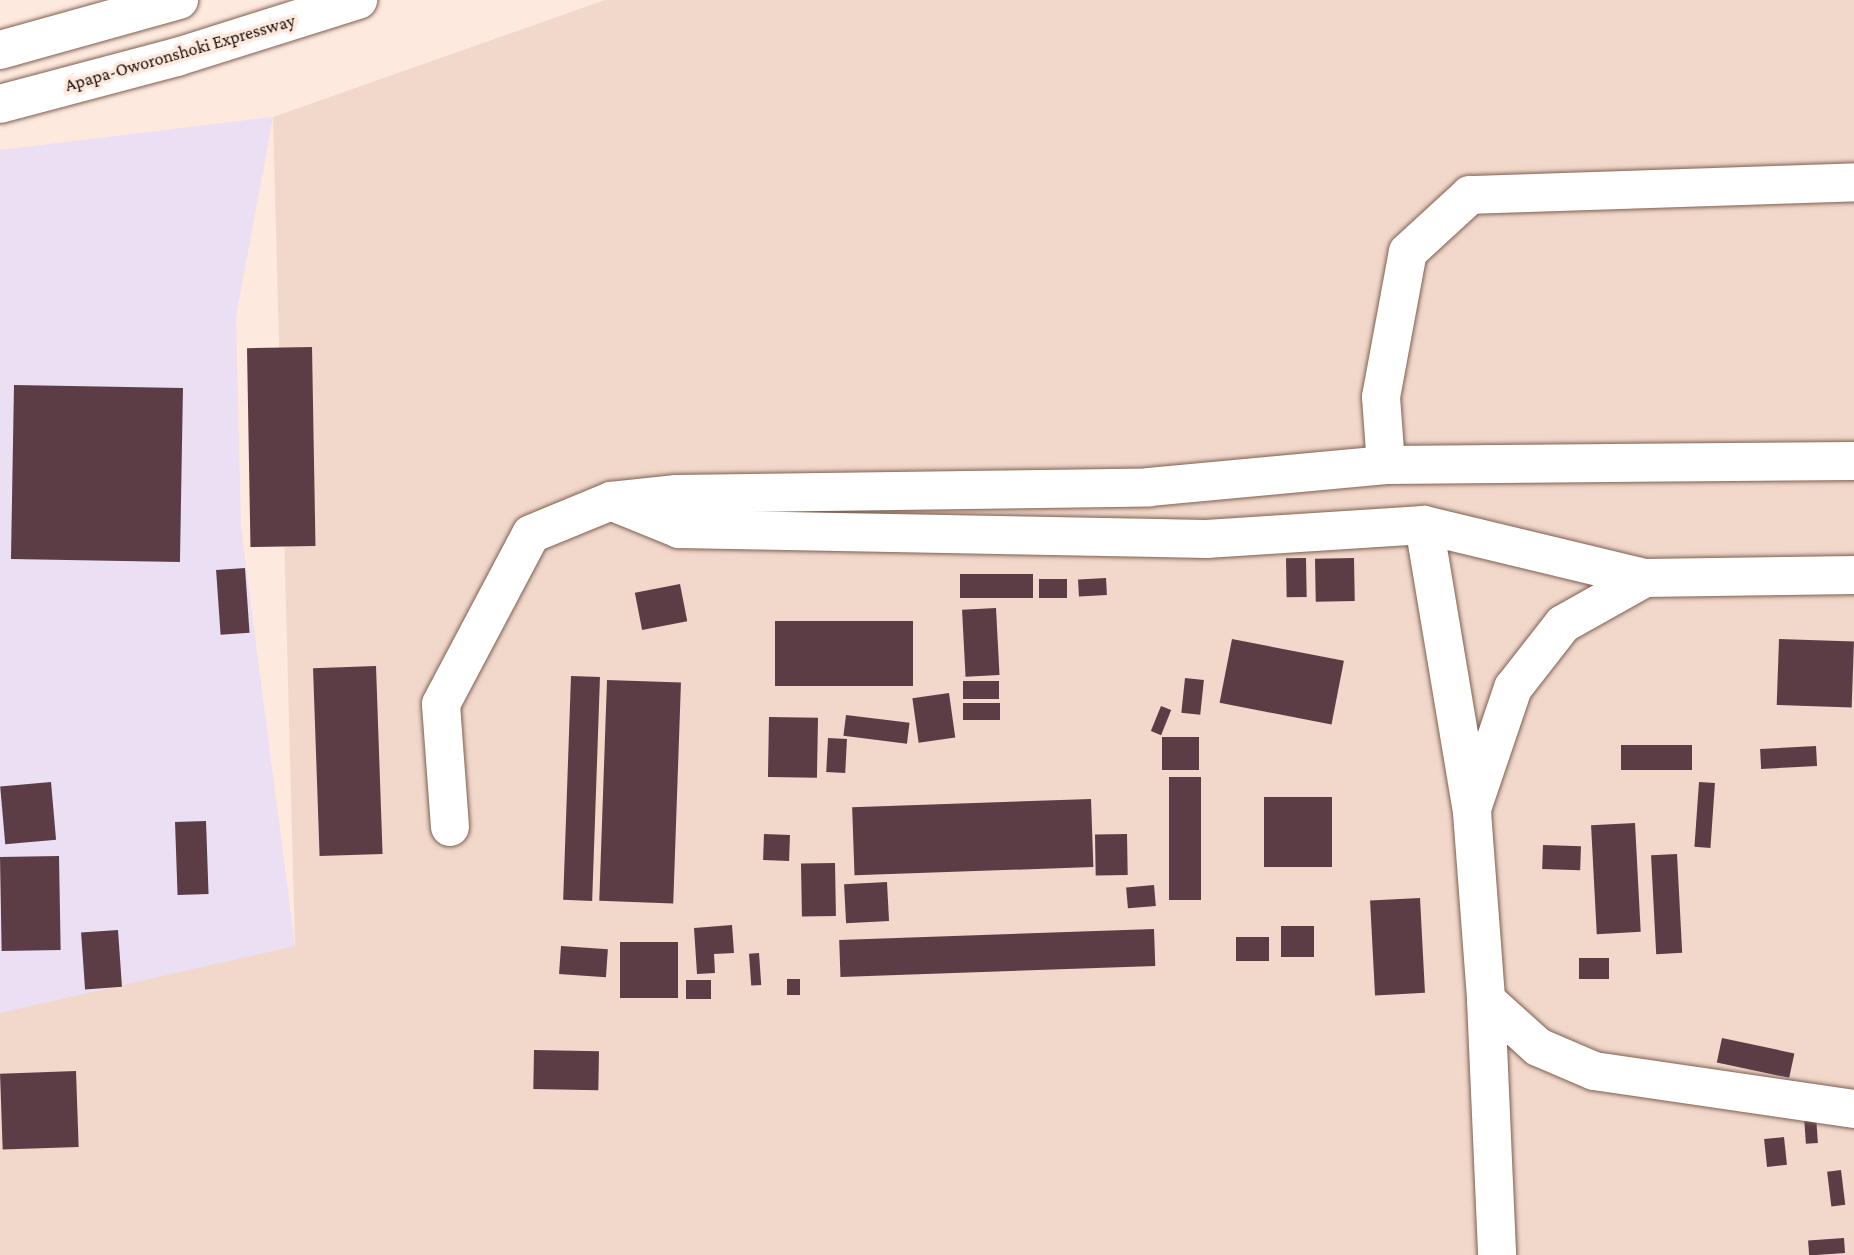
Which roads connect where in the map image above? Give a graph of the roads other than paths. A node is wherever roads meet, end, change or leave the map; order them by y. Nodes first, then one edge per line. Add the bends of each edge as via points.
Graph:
1 (179, 0) edge
2 (358, 0) edge
3 (0, 50) edge
4 (0, 104) edge
5 (1854, 182) edge
6 (1854, 461) edge
7 (1386, 466) junction
8 (611, 501) junction
9 (1424, 525) junction
10 (1854, 575) edge
11 (1646, 578) junction
12 (1472, 812) junction
13 (450, 827) dead end
14 (1486, 1000) junction
15 (1854, 1108) edge
16 (1497, 1255) edge

1 - 3 main road
2 - 4 main road, Apapa-Oworonshoki Expressway via 177,57
5 - 7 main road via 1470,195 1408,252 1381,397
6 - 7 main road
7 - 8 main road via 1149,487 677,494
8 - 9 main road via 679,529 1206,539
8 - 13 main road via 531,534 441,704
9 - 11 main road
9 - 12 main road
10 - 11 main road
11 - 12 main road via 1563,624 1514,688
12 - 14 main road
14 - 15 main road via 1538,1047 1594,1072
14 - 16 main road

